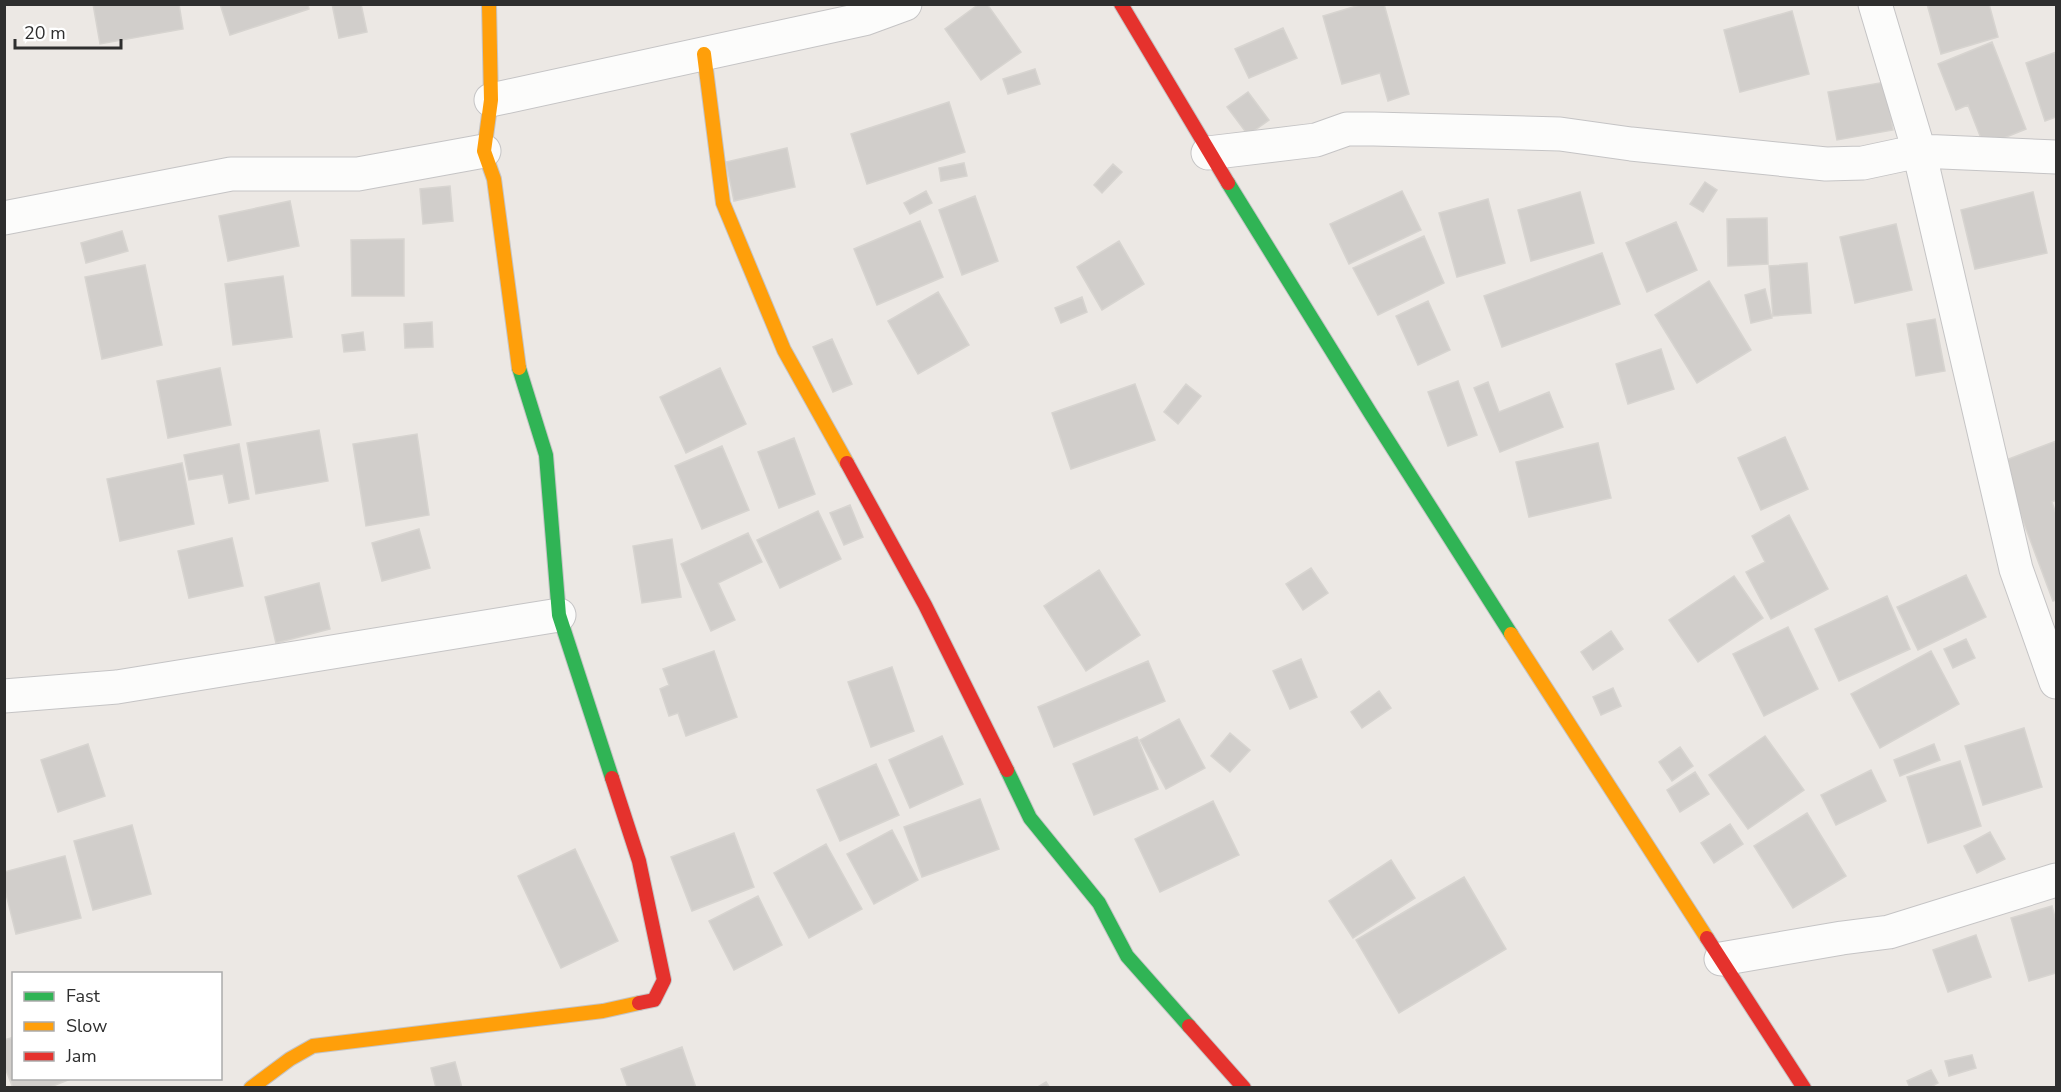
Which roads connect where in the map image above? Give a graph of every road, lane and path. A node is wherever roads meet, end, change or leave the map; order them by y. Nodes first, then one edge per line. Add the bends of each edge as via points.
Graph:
1 (489, 4) edge
2 (905, 4) edge
3 (1120, 4) edge
4 (1875, 4) edge
5 (704, 54) junction
6 (491, 100) junction
7 (484, 151) junction
8 (1919, 151) junction
9 (1208, 153) junction
10 (2056, 157) edge
11 (4, 218) edge
12 (559, 615) junction
13 (2047, 622) edge
14 (2056, 682) edge
15 (4, 696) edge
16 (2056, 880) edge
17 (1721, 959) junction
18 (251, 1088) edge
19 (1244, 1088) edge
20 (1804, 1088) edge

1 - 6 street
2 - 5 street via 864,19
3 - 9 street
4 - 8 street
5 - 6 street
5 - 19 street via 723,203 784,350 925,605 1030,818 1099,903 1127,956
6 - 7 street
7 - 11 street via 358,174 231,174
7 - 12 street via 494,180 520,373 546,455
8 - 9 street via 1863,163 1826,164 1560,134 1347,129 1316,140
8 - 10 street
8 - 13 street via 2016,569
9 - 17 street via 1464,561
12 - 15 street via 117,687
12 - 18 street via 639,861 664,980 654,1000 603,1011 313,1046
13 - 14 street
16 - 17 street via 1889,932
17 - 20 street

